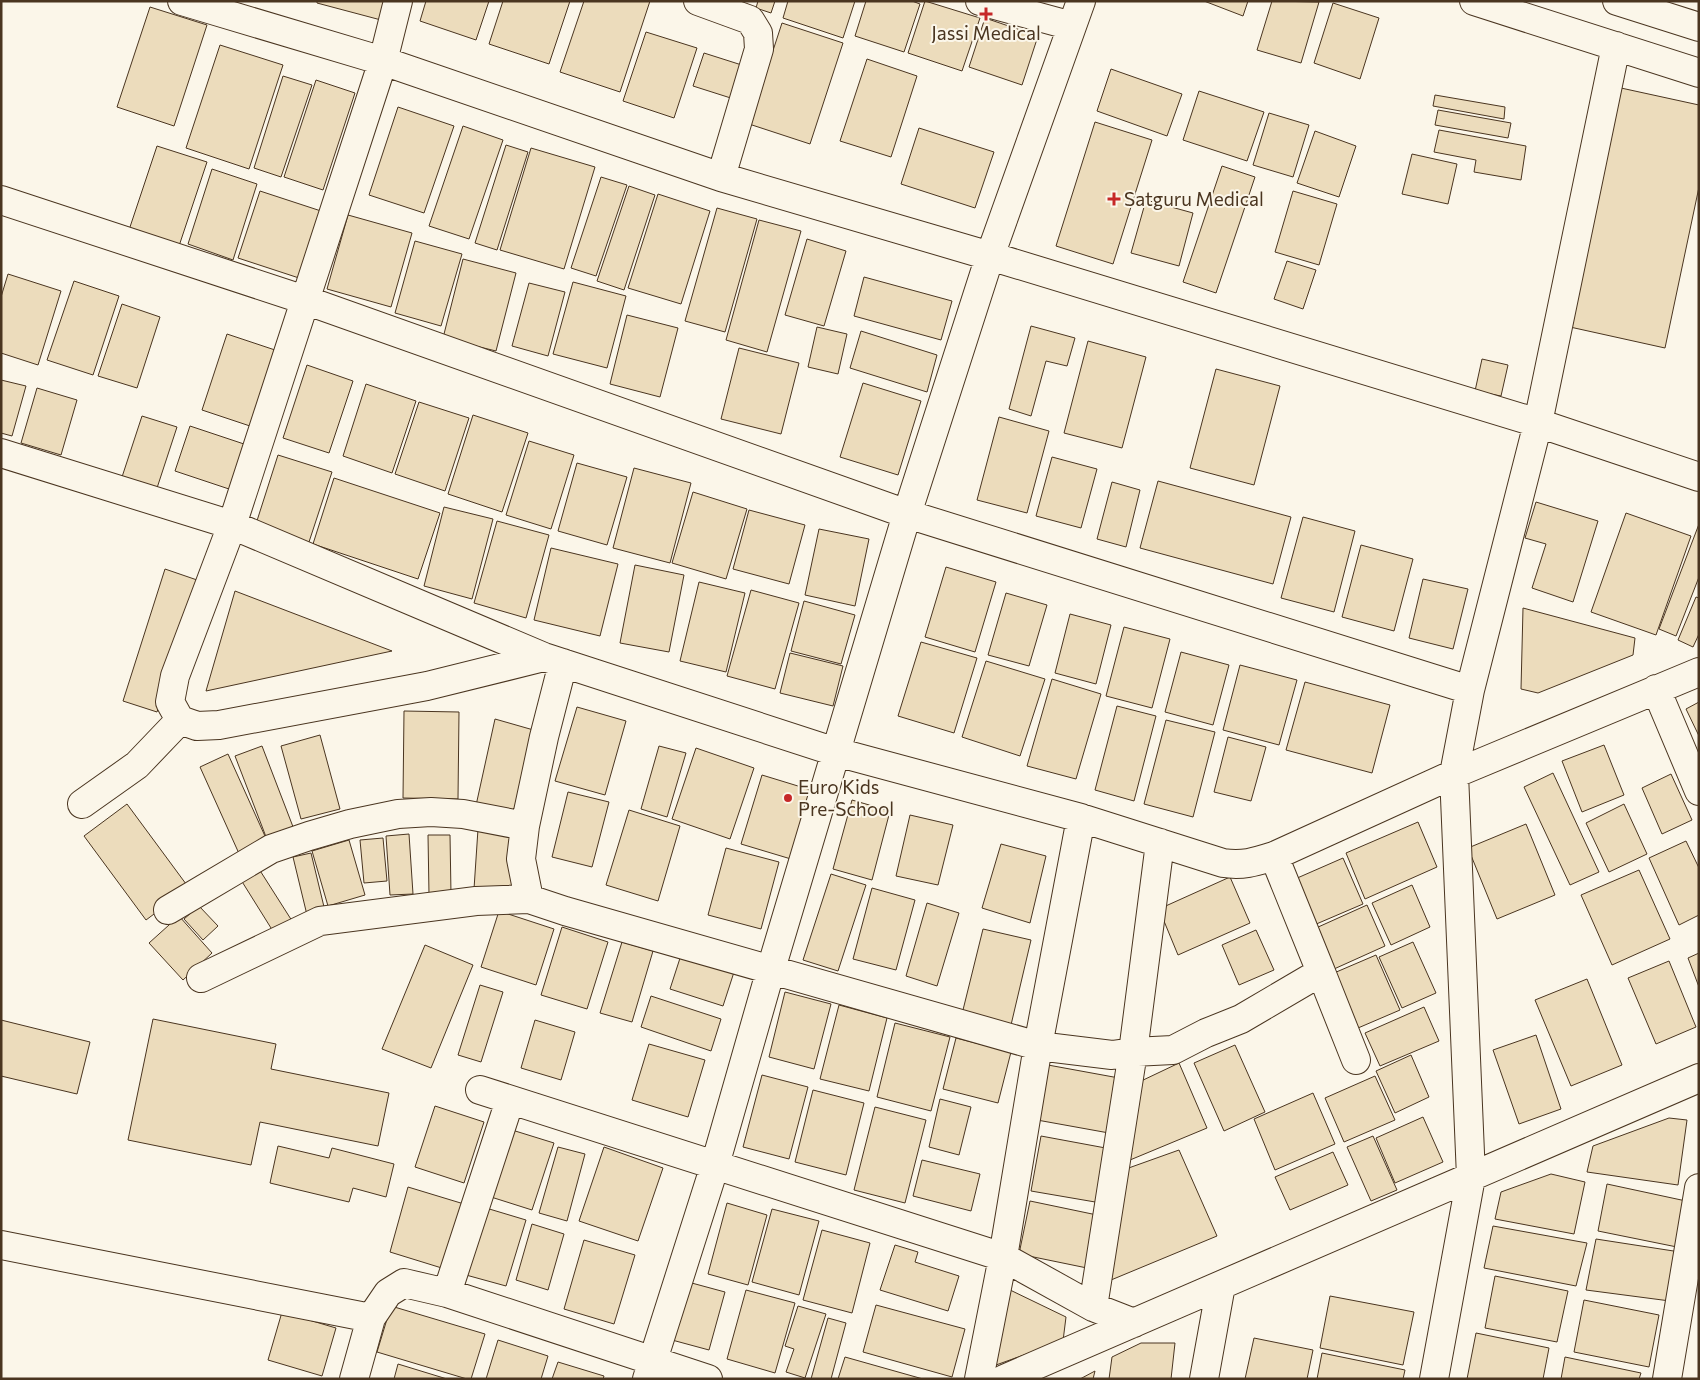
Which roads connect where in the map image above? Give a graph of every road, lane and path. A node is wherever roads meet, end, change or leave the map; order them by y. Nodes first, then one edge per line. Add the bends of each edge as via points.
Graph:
1 (182, 1) edge
2 (398, 1) edge
3 (698, 1) edge
4 (980, 1) edge
5 (1474, 1) edge
6 (1617, 1) edge
7 (1077, 14) edge
8 (1699, 27) edge
9 (1616, 46) junction
10 (383, 61) junction
11 (1699, 73) edge
12 (721, 177) junction
13 (1, 200) edge
14 (990, 256) junction
15 (305, 300) junction
16 (1538, 422) junction
17 (1, 453) edge
18 (1699, 477) edge
19 (908, 514) junction
20 (232, 525) junction
21 (553, 660) junction
22 (1699, 672) edge
23 (1656, 689) junction
24 (1470, 690) junction
25 (180, 720) junction
26 (836, 752) junction
27 (1454, 774) junction
28 (1699, 791) edge
29 (82, 804) dead end
30 (1081, 818) junction
31 (525, 826) junction
32 (1160, 843) junction
33 (1274, 856) junction
34 (529, 899) junction
35 (168, 910) dead end
36 (771, 969) junction
37 (1320, 972) junction
38 (201, 978) dead end
39 (1038, 1046) junction
40 (1133, 1052) junction
41 (1356, 1060) dead end
42 (1699, 1078) edge
43 (480, 1090) dead end
44 (510, 1100) junction
45 (715, 1165) junction
46 (1470, 1177) junction
47 (1699, 1188) edge
48 (1, 1245) edge
49 (1003, 1257) junction
50 (1221, 1285) junction
51 (447, 1293) junction
52 (1093, 1307) junction
53 (370, 1318) junction
54 (1134, 1322) junction
55 (650, 1370) edge
56 (1669, 1378) edge
57 (354, 1379) edge
58 (708, 1379) edge
59 (979, 1379) edge
60 (1004, 1379) edge
61 (1204, 1379) edge
62 (1434, 1379) edge

1 - 10 street
2 - 10 street
3 - 12 street via 750,20 758,33 759,49
4 - 7 street
5 - 9 street
6 - 8 street
7 - 14 street
9 - 11 street
9 - 16 street
10 - 12 street
10 - 15 street
12 - 14 street
13 - 15 street
14 - 16 street
14 - 19 street
15 - 19 street
15 - 20 street
16 - 18 street
16 - 24 street
17 - 20 street
19 - 24 street
19 - 26 street
20 - 21 street
20 - 25 street via 175,676 170,702
21 - 25 street via 219,725 197,726
21 - 26 street
21 - 31 street via 544,737
22 - 23 street
23 - 27 street
23 - 28 street
24 - 27 street
25 - 29 street via 138,765
26 - 30 street
26 - 36 street
27 - 33 street
27 - 46 street
30 - 32 street
30 - 39 street
31 - 34 street via 521,859
31 - 35 street via 463,814 431,812 398,814 350,824 272,849
32 - 33 street via 1238,865
32 - 40 street
33 - 37 street
34 - 36 street
34 - 38 street via 476,901 320,922
36 - 39 street
36 - 45 street
37 - 40 street via 1241,1019 1173,1050
37 - 41 street
39 - 40 street via 1112,1055
39 - 49 street
40 - 52 street
42 - 46 street
43 - 44 street
44 - 45 street
44 - 51 street
45 - 49 street
45 - 55 street
46 - 50 street
46 - 62 street
47 - 56 street
48 - 53 street
49 - 52 street
49 - 59 street
50 - 54 street
50 - 61 street
51 - 53 street via 404,1283 388,1293
51 - 55 street
52 - 54 street
53 - 57 street
54 - 60 street
55 - 58 street

